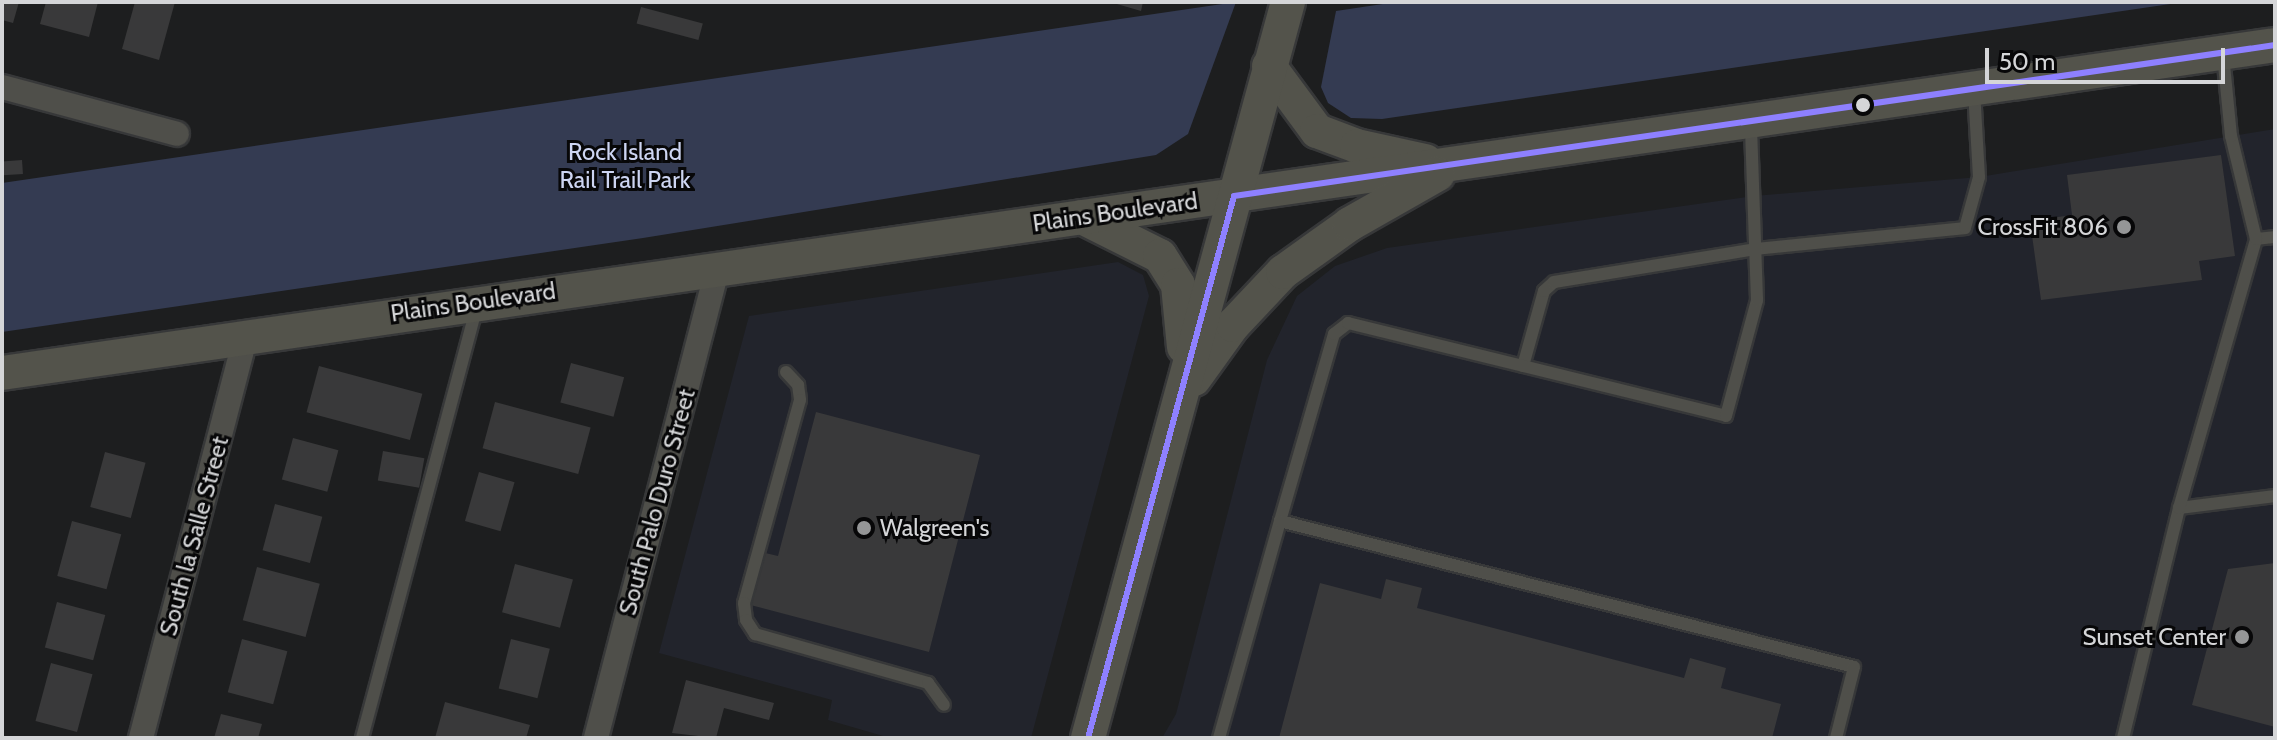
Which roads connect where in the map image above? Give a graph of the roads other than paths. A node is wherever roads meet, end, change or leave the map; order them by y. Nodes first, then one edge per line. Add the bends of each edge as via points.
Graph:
1 (1288, 2) edge
2 (2275, 45) edge
3 (2223, 52) junction
4 (1269, 66) junction
5 (2, 87) edge
6 (1974, 88) junction
7 (1751, 121) junction
8 (177, 134) dead end
9 (1453, 166) junction
10 (1234, 196) junction
11 (1082, 217) junction
12 (2275, 237) edge
13 (2256, 239) junction
14 (1755, 249) junction
15 (718, 267) junction
16 (478, 302) junction
17 (246, 334) junction
18 (1523, 366) junction
19 (786, 372) dead end
20 (2, 374) edge
21 (1181, 397) junction
22 (2275, 496) edge
23 (2179, 508) junction
24 (1280, 521) junction
25 (944, 705) dead end
26 (141, 738) edge
27 (362, 738) edge
28 (596, 738) edge
29 (1088, 738) edge
30 (1219, 738) edge
31 (1836, 738) edge
32 (2123, 738) edge

1 - 4 main road
2 - 3 main road, Plains Boulevard
3 - 6 main road, Plains Boulevard
3 - 13 lane via 2231,136
4 - 9 main road via 1317,131 1357,146
4 - 10 main road
5 - 8 street
6 - 7 main road, Plains Boulevard
6 - 14 lane via 1979,177 1965,228
7 - 9 main road, Plains Boulevard
7 - 14 lane
9 - 10 main road, Plains Boulevard
9 - 21 main road via 1350,224 1283,272 1233,325
10 - 11 main road, Plains Boulevard
10 - 21 main road
11 - 15 main road, Plains Boulevard
11 - 21 main road via 1160,256 1178,285 1185,325
12 - 13 lane
13 - 23 lane
14 - 18 lane via 1554,282 1544,291
14 - 18 lane via 1757,300 1726,416
15 - 16 main road, Plains Boulevard
15 - 28 street, South Palo Duro Street
16 - 17 main road, Plains Boulevard
16 - 27 lane
17 - 20 main road, Plains Boulevard
17 - 26 street, South la Salle Street
18 - 24 lane via 1348,323 1334,334
19 - 25 lane via 798,385 800,400 748,590 746,620 755,634 928,683
21 - 29 main road
22 - 23 lane
23 - 32 lane
24 - 30 lane
24 - 31 lane via 1854,667

